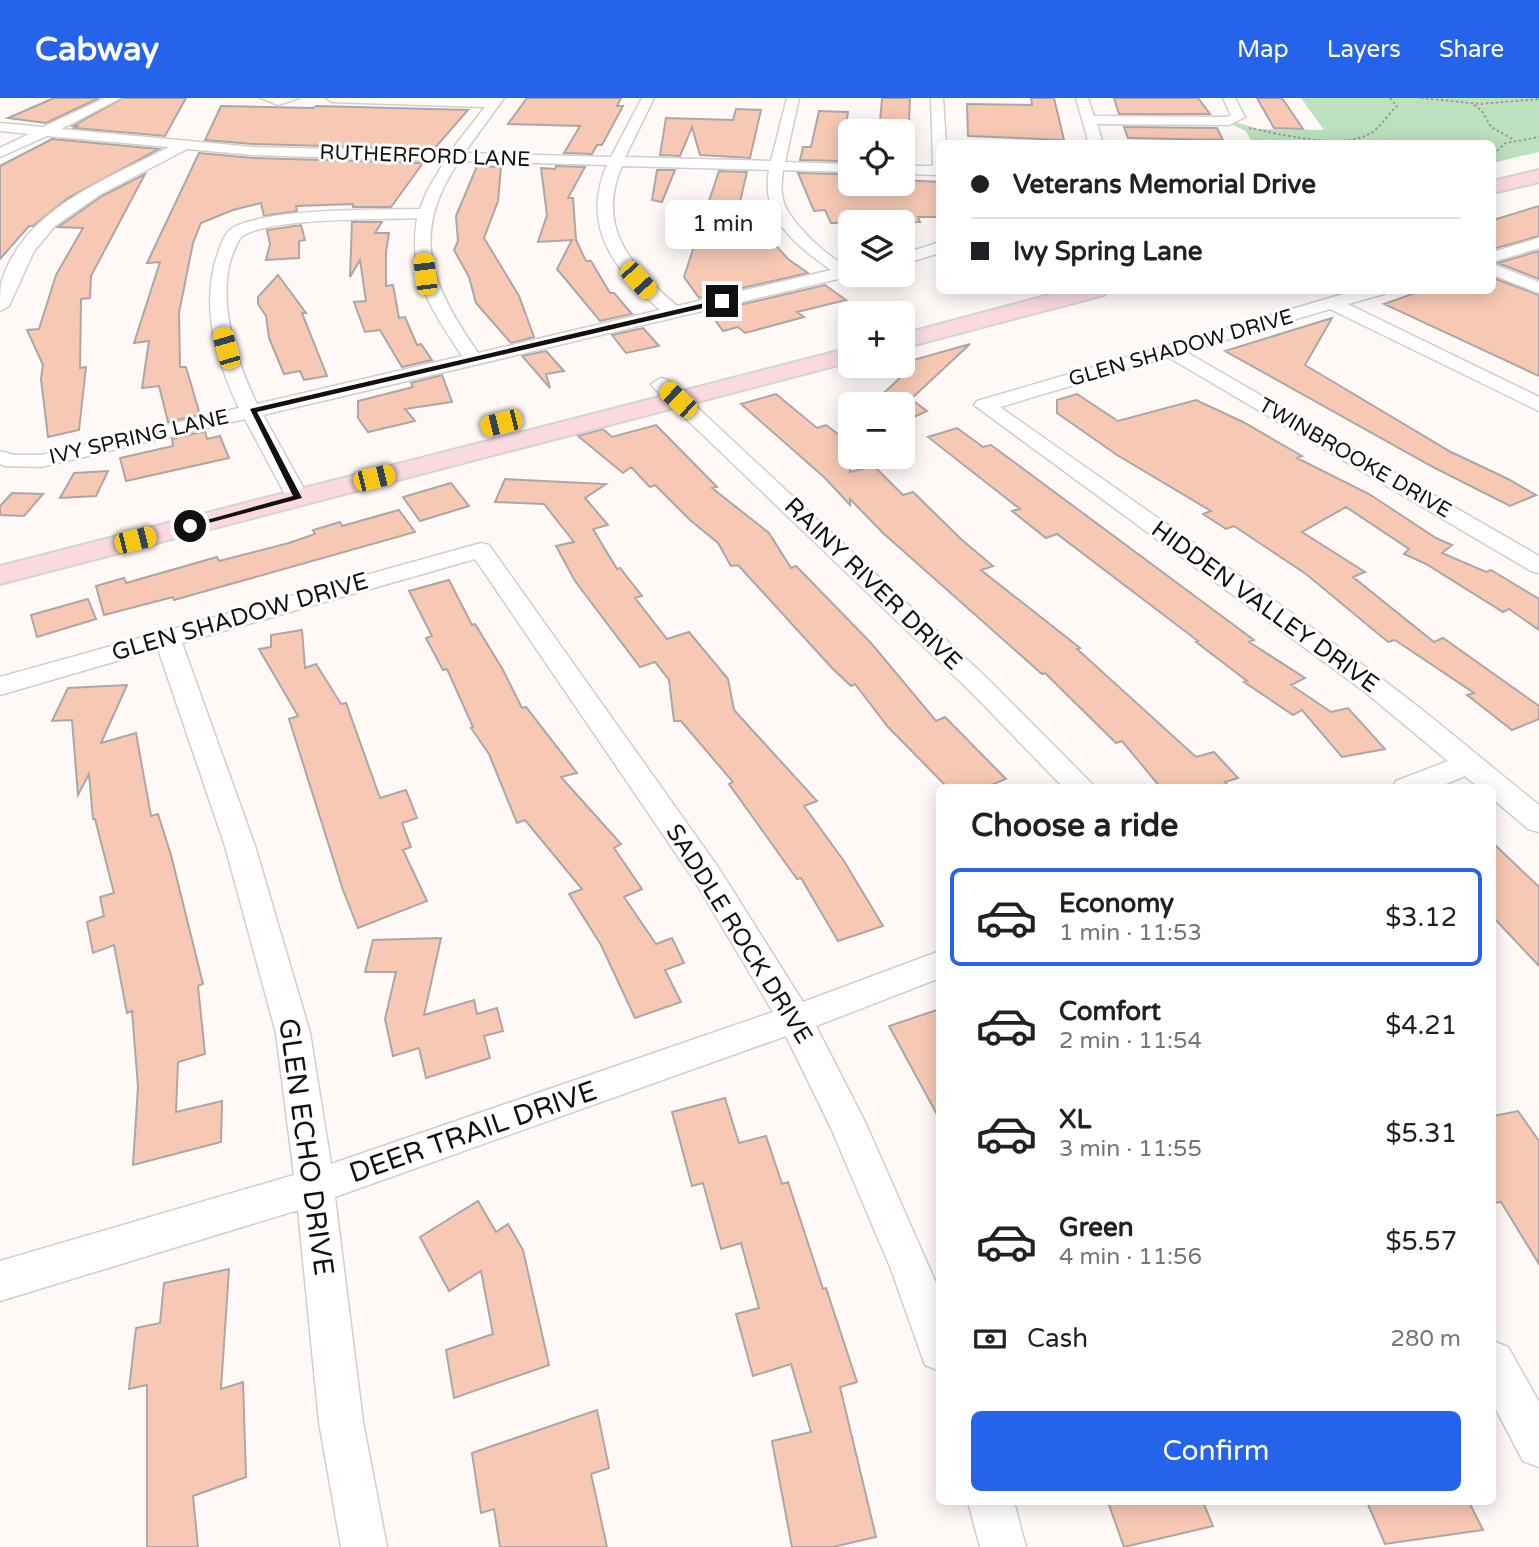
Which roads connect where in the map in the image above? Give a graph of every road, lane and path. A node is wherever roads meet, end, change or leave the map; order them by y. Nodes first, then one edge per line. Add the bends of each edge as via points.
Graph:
1 (114, 98) edge
2 (267, 98) edge
3 (293, 98) edge
4 (332, 98) edge
5 (648, 98) edge
6 (793, 98) edge
7 (937, 98) edge
8 (1082, 98) edge
9 (1229, 98) edge
10 (1390, 98) edge
11 (1421, 98) edge
12 (1539, 99) edge
13 (496, 100) edge
14 (1471, 103) junction
15 (1088, 120) junction
16 (1228, 121) junction
17 (0, 127) edge
18 (45, 131) junction
19 (1539, 137) edge
20 (939, 140) edge
21 (1095, 140) edge
22 (1315, 140) edge
23 (1350, 140) edge
24 (1514, 140) junction
25 (184, 145) junction
26 (1496, 150) edge
27 (0, 153) edge
28 (454, 157) junction
29 (618, 161) junction
30 (779, 166) junction
31 (838, 168) edge
32 (1496, 170) edge
33 (1538, 170) edge
34 (915, 171) edge
35 (936, 172) edge
36 (1496, 186) edge
37 (425, 213) junction
38 (1539, 243) edge
39 (936, 249) edge
40 (915, 256) edge
41 (1496, 256) edge
42 (838, 266) edge
43 (1496, 270) edge
44 (838, 274) edge
45 (1539, 288) edge
46 (1002, 294) edge
47 (1017, 294) edge
48 (1081, 294) edge
49 (1365, 294) edge
50 (1333, 304) junction
51 (0, 306) edge
52 (1035, 306) junction
53 (674, 313) junction
54 (915, 317) edge
55 (838, 338) edge
56 (915, 338) edge
57 (1171, 351) junction
58 (838, 357) edge
59 (473, 359) junction
60 (670, 392) junction
61 (984, 405) joint
62 (1539, 405) edge
63 (252, 411) junction
64 (0, 457) edge
65 (292, 487) junction
66 (130, 515) dead end
67 (481, 550) joint
68 (1539, 566) edge
69 (0, 575) edge
70 (167, 637) junction
71 (0, 686) edge
72 (1471, 763) junction
73 (1078, 784) edge
74 (1416, 784) edge
75 (1496, 784) edge
76 (1496, 784) edge
77 (1539, 821) edge
78 (936, 966) edge
79 (795, 1019) junction
80 (315, 1187) junction
81 (0, 1281) edge
82 (936, 1339) edge
83 (1496, 1367) edge
84 (1539, 1445) edge
85 (992, 1505) edge
86 (364, 1547) edge
87 (1003, 1547) edge

1 - 18 street
2 - 3 street
4 - 13 street
5 - 29 street
6 - 30 street
7 - 20 street
8 - 15 street
9 - 16 street via 1238,113
10 - 23 path via 1397,106 1375,131
11 - 14 path
12 - 14 path
13 - 28 street
14 - 24 path via 1491,127
15 - 16 street
15 - 21 street
16 - 22 path
17 - 18 street, RUTHERFORD LANE
18 - 25 street, RUTHERFORD LANE
18 - 27 street
19 - 24 path
24 - 26 path
25 - 28 street, RUTHERFORD LANE
25 - 51 street via 48,223 13,273
28 - 29 street, RUTHERFORD LANE
28 - 37 street via 434,187
29 - 30 street, RUTHERFORD LANE
29 - 53 street via 605,189 605,225 627,268
30 - 31 street, RUTHERFORD LANE
30 - 42 street via 774,195 789,225
32 - 33 main road via 1513,166
33 - 36 main road
34 - 35 street
37 - 59 street via 425,274 436,302
37 - 63 street via 270,223 238,232 230,240 220,276 219,323 233,373
38 - 41 street
39 - 40 street
43 - 45 street
44 - 53 street, IVY SPRING LANE
46 - 54 main road
47 - 52 main road
48 - 52 main road
49 - 50 street, GLEN SHADOW DRIVE
50 - 57 street, GLEN SHADOW DRIVE
50 - 62 street
52 - 56 main road
53 - 59 street, IVY SPRING LANE
55 - 60 main road
57 - 61 street, GLEN SHADOW DRIVE
57 - 68 street, TWINBROOKE DRIVE
58 - 60 main road
59 - 63 street, IVY SPRING LANE
60 - 65 main road
60 - 73 street, RAINY RIVER DRIVE
61 - 72 street, HIDDEN VALLEY DRIVE via 1256,598
63 - 64 street, IVY SPRING LANE via 41,461
63 - 65 street
65 - 66 main road
65 - 69 main road
67 - 70 street, GLEN SHADOW DRIVE
67 - 79 street, SADDLE ROCK DRIVE via 708,875
70 - 71 street, GLEN SHADOW DRIVE
70 - 80 street, GLEN ECHO DRIVE via 240,846 293,1034
72 - 74 street
72 - 76 street, HIDDEN VALLEY DRIVE
75 - 77 street, HIDDEN VALLEY DRIVE
78 - 79 street, DEER TRAIL DRIVE
79 - 80 street, DEER TRAIL DRIVE
79 - 82 street, SADDLE ROCK DRIVE via 848,1124
80 - 81 street, DEER TRAIL DRIVE
80 - 86 street, GLEN ECHO DRIVE via 341,1422
83 - 84 street
85 - 87 street

